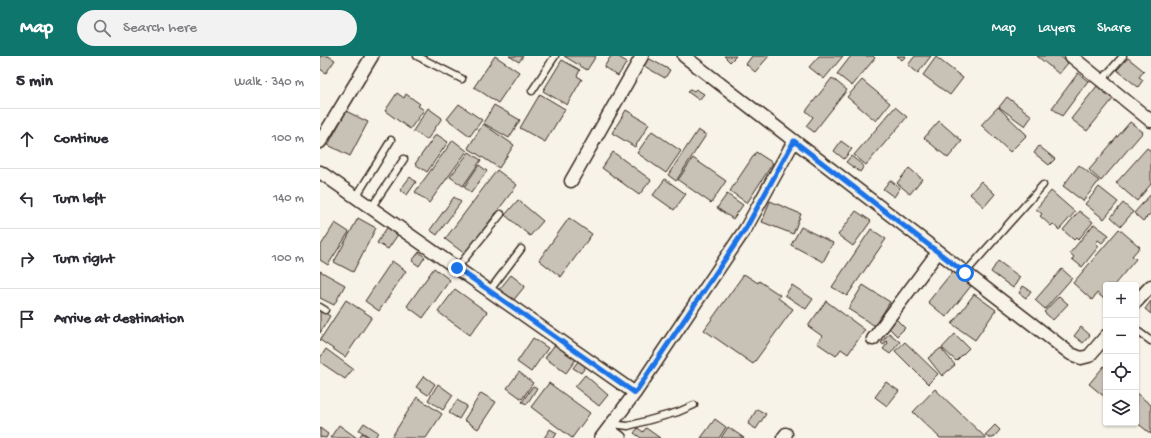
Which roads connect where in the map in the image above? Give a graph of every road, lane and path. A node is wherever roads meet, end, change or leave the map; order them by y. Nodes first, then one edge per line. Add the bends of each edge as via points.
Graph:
1 (372, 56) edge
2 (417, 56) edge
3 (555, 56) edge
4 (642, 56) edge
5 (684, 56) edge
6 (1071, 56) edge
7 (1123, 56) edge
8 (462, 79) dead end
9 (1102, 80) junction
10 (532, 91) dead end
11 (1151, 121) edge
12 (391, 140) dead end
13 (794, 141) junction
14 (320, 142) edge
15 (404, 159) dead end
16 (320, 172) edge
17 (571, 181) dead end
18 (1043, 185) dead end
19 (356, 197) junction
20 (371, 208) junction
21 (501, 214) dead end
22 (521, 249) dead end
23 (938, 252) junction
24 (457, 268) junction
25 (965, 273) junction
26 (1151, 286) edge
27 (490, 290) junction
28 (1139, 299) edge
29 (1139, 332) edge
30 (873, 339) dead end
31 (1103, 340) edge
32 (1151, 341) edge
33 (635, 393) junction
34 (694, 405) dead end
35 (606, 430) edge
36 (620, 438) edge

1 - 14 street
2 - 8 lane
3 - 10 lane
4 - 17 street
5 - 13 street
6 - 9 street
7 - 9 lane
9 - 11 street
12 - 19 lane
13 - 23 street
13 - 33 street via 746,228
15 - 20 lane
16 - 19 street
18 - 25 lane
19 - 20 street
20 - 24 street
21 - 24 lane
22 - 27 lane
23 - 25 street
23 - 30 street
24 - 27 street
25 - 31 street via 1071,354 1081,358 1089,356
26 - 28 street
27 - 33 street
29 - 32 lane
33 - 35 street
34 - 35 lane via 678,412
35 - 36 street

